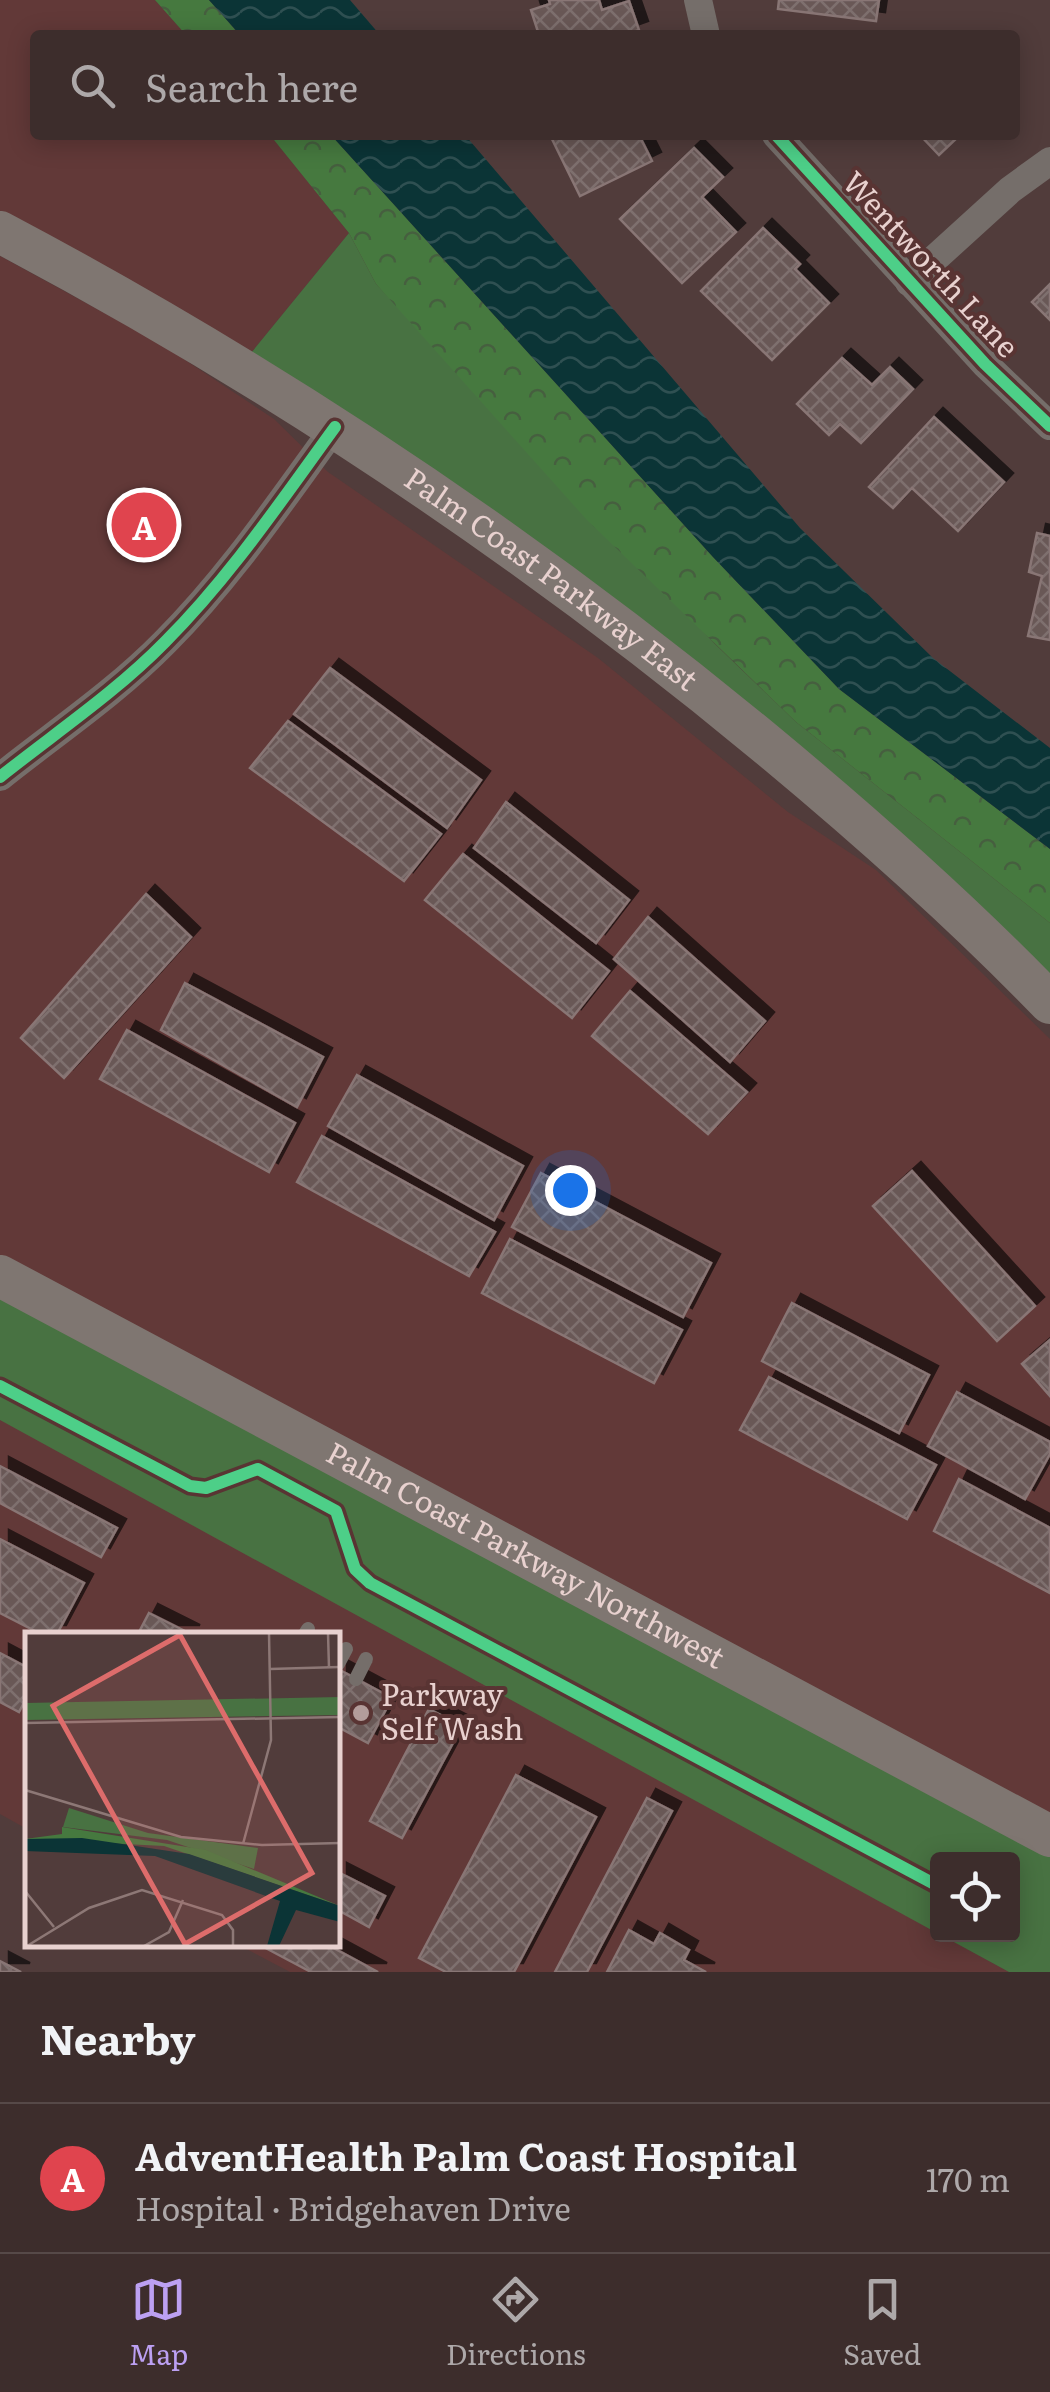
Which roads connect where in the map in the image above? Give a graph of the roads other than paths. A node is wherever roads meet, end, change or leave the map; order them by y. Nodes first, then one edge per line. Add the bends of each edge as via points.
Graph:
1 (698, 0) edge
2 (705, 30) edge
3 (781, 140) edge
4 (1050, 161) edge
5 (0, 232) edge
6 (909, 282) junction
7 (1050, 426) edge
8 (335, 427) junction
9 (0, 777) edge
10 (1050, 1003) edge
11 (0, 1276) edge
12 (346, 1649) dead end
13 (366, 1659) dead end
14 (340, 1660) edge
15 (356, 1678) dead end
16 (1050, 1836) edge

1 - 2 street
3 - 6 street, Wentworth Lane
4 - 6 street
5 - 8 main road, Palm Coast Parkway East
6 - 7 street, Wentworth Lane
8 - 9 street via 232,567 164,644
8 - 10 main road, Palm Coast Parkway East via 504,542 699,688 868,832
11 - 16 main road, Palm Coast Parkway Northwest
12 - 14 lane
13 - 15 lane

